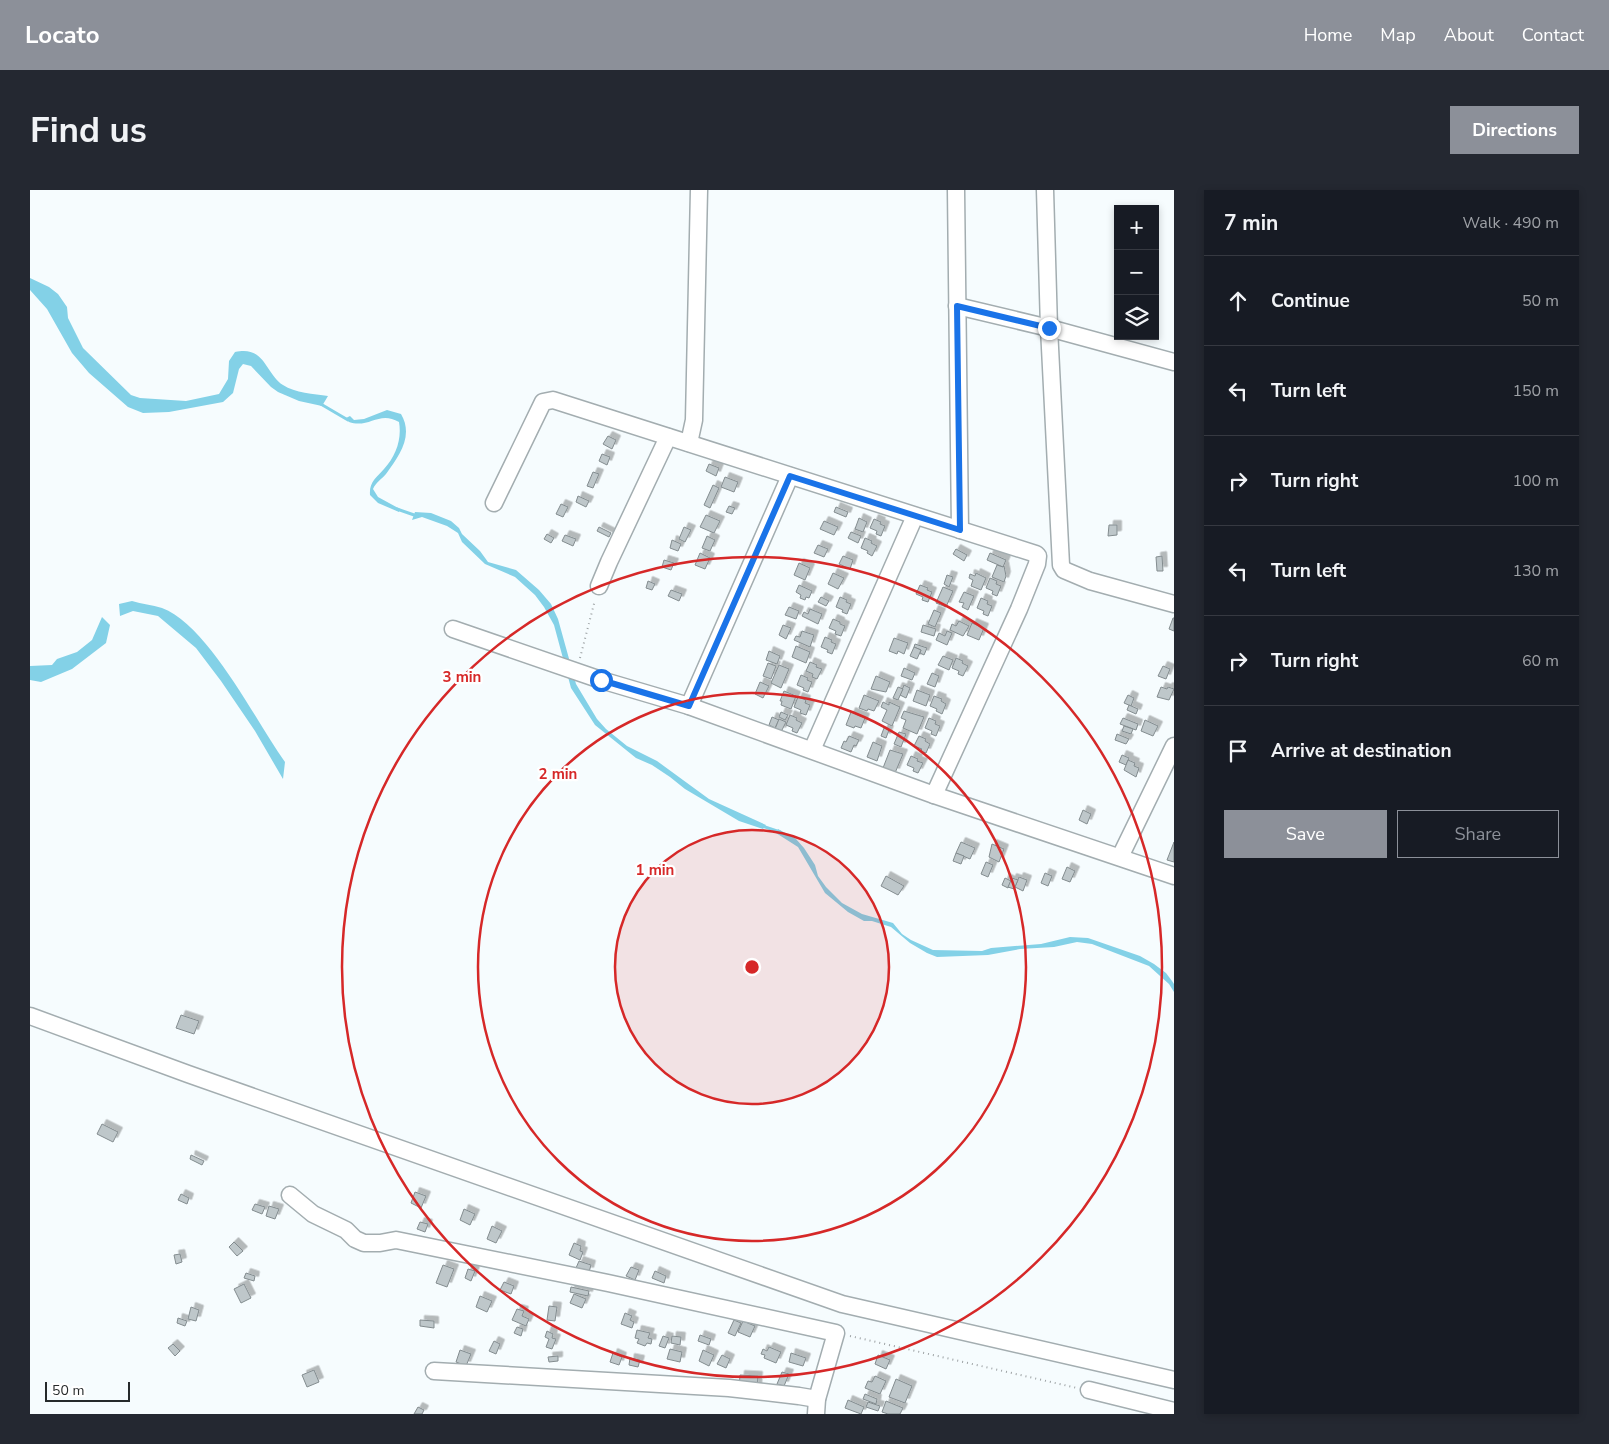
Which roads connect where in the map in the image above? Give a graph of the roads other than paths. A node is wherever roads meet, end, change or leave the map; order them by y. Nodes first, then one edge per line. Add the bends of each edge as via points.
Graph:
1 (699, 190) edge
2 (956, 190) edge
3 (1045, 190) edge
4 (957, 306) junction
5 (1049, 328) junction
6 (1174, 362) edge
7 (668, 437) junction
8 (689, 443) junction
9 (790, 476) junction
10 (494, 503) dead end
11 (915, 516) junction
12 (960, 530) junction
13 (599, 586) road end
14 (1174, 604) edge
15 (453, 629) dead end
16 (689, 706) junction
17 (1174, 746) edge
18 (812, 750) junction
19 (934, 795) junction
20 (1120, 857) junction
21 (1174, 876) edge
22 (30, 1016) edge
23 (290, 1195) dead end
24 (434, 1371) dead end
25 (1174, 1380) edge
26 (1089, 1390) road end
27 (816, 1407) edge
28 (1174, 1411) edge

1 - 8 street via 694,420
2 - 4 street
3 - 5 street
4 - 5 street
4 - 12 street
5 - 6 street
5 - 14 street via 1061,564 1064,570 1090,581
7 - 8 street
7 - 10 street via 553,400 543,402
7 - 13 street
8 - 9 street
9 - 11 street
9 - 16 street
11 - 12 street
11 - 18 street
12 - 19 street via 1032,552 1039,560
15 - 16 street via 601,680
16 - 18 street
17 - 20 street
18 - 19 street
19 - 20 street
20 - 21 street
22 - 25 street via 842,1304
23 - 27 street via 313,1214 364,1243 396,1240 836,1332
24 - 27 street via 729,1388 799,1396
26 - 28 street

